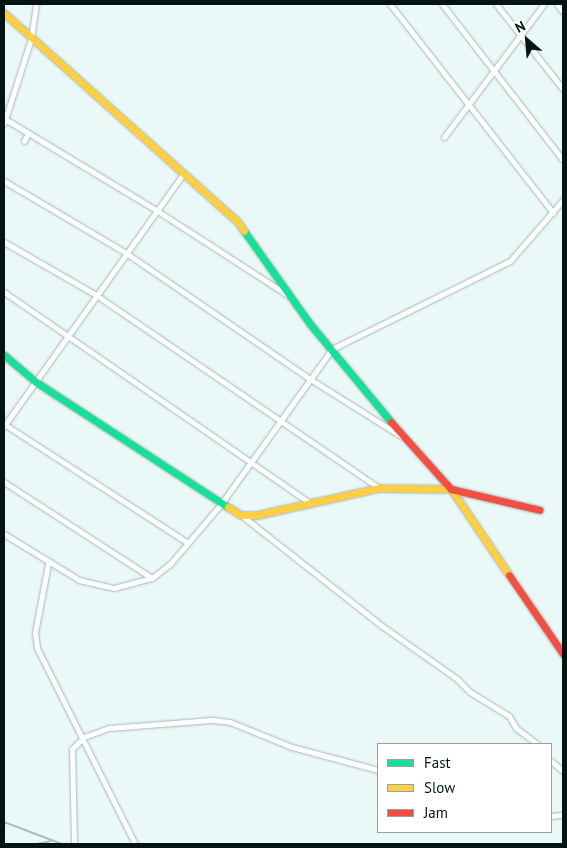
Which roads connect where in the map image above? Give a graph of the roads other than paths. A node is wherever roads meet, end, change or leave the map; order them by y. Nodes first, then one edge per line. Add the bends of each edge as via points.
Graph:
1 (36, 4) edge
2 (390, 4) edge
3 (442, 4) edge
4 (496, 4) edge
5 (544, 4) edge
6 (557, 4) edge
7 (563, 12) edge
8 (4, 13) edge
9 (520, 35) junction
10 (32, 39) junction
11 (494, 70) junction
12 (563, 89) edge
13 (467, 106) junction
14 (5, 121) edge
15 (28, 133) junction
16 (444, 136) dead end
17 (24, 141) dead end
18 (563, 160) edge
19 (183, 174) junction
20 (4, 181) edge
21 (563, 200) edge
22 (156, 210) junction
23 (553, 213) junction
24 (4, 242) edge
25 (126, 253) junction
26 (4, 292) edge
27 (287, 294) junction
28 (96, 295) junction
29 (65, 336) junction
30 (332, 350) junction
31 (4, 355) edge
32 (310, 379) junction
33 (36, 382) junction
34 (281, 421) junction
35 (4, 425) edge
36 (402, 436) junction
37 (252, 462) junction
38 (4, 482) edge
39 (379, 488) junction
40 (451, 489) junction
41 (310, 503) junction
42 (221, 504) junction
43 (540, 510) dead end
44 (241, 515) junction
45 (4, 534) edge
46 (188, 542) junction
47 (48, 564) junction
48 (152, 578) junction
49 (563, 654) edge
50 (84, 737) junction
51 (536, 743) edge
52 (552, 763) edge
53 (377, 770) edge
54 (563, 771) edge
55 (74, 844) edge
56 (135, 844) edge

1 - 10 street
2 - 13 street
3 - 11 street
4 - 9 street
5 - 9 street
6 - 7 street
8 - 10 street
9 - 11 street
9 - 12 street
10 - 14 street
10 - 19 street
11 - 13 street
11 - 18 street
13 - 16 street
13 - 23 street
14 - 15 street
15 - 17 street
15 - 22 street
19 - 22 street
19 - 27 street via 241,225
20 - 25 street
21 - 23 street
22 - 25 street
22 - 27 street
23 - 30 street via 510,261
24 - 28 street
25 - 28 street
25 - 32 street
26 - 29 street
27 - 30 street
28 - 29 street
28 - 34 street
29 - 33 street
29 - 37 street
30 - 32 street
30 - 36 street
31 - 33 street
32 - 34 street
32 - 36 street via 386,430
33 - 35 street
33 - 42 street
34 - 37 street
34 - 39 street
35 - 46 street
36 - 40 street
37 - 41 street
37 - 42 street
38 - 48 street
39 - 40 street
39 - 41 street
40 - 43 street
40 - 49 street
41 - 44 street via 257,515
42 - 44 street
42 - 46 street
44 - 51 street via 382,626 457,679 470,692 509,716 516,728
45 - 47 street
46 - 48 street via 170,564
47 - 48 street via 79,580 104,587 114,588
47 - 50 street via 35,641
50 - 53 street via 124,725 212,720 230,722 292,748
50 - 55 street via 72,750
50 - 56 street
52 - 54 street

